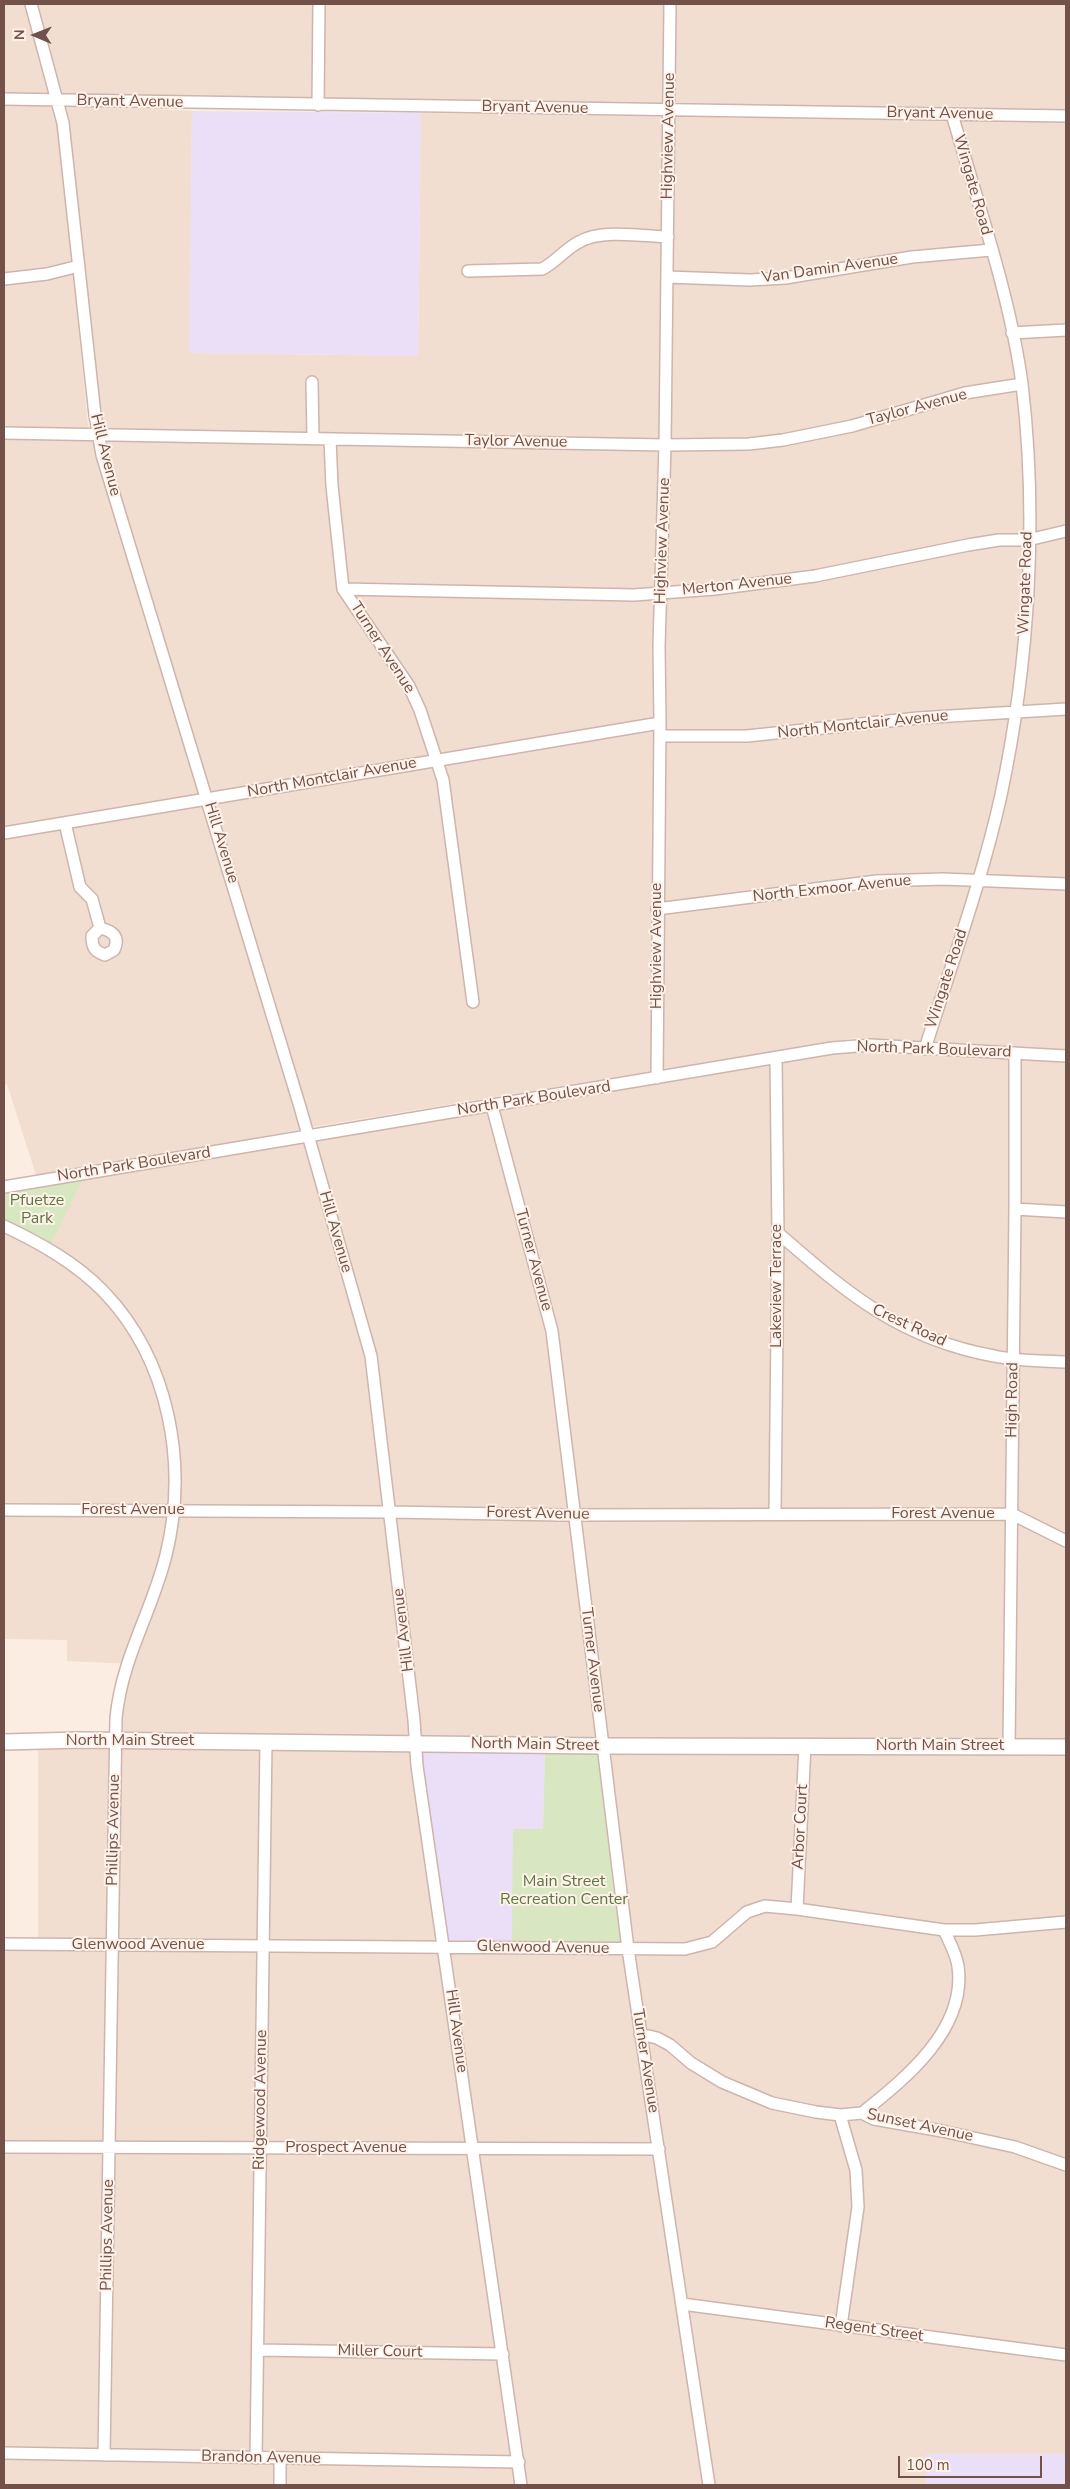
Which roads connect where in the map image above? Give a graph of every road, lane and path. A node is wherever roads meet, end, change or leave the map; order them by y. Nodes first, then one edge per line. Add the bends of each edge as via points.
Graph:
1 (31, 4) edge
2 (319, 4) edge
3 (670, 4) edge
4 (4, 99) edge
5 (58, 101) junction
6 (318, 105) junction
7 (669, 111) junction
8 (952, 114) junction
9 (1066, 116) edge
10 (668, 237) junction
11 (991, 250) junction
12 (79, 266) junction
13 (468, 271) dead end
14 (667, 277) junction
15 (4, 279) edge
16 (1066, 330) edge
17 (1012, 333) junction
18 (312, 382) dead end
19 (1022, 384) junction
20 (4, 433) edge
21 (98, 435) junction
22 (313, 439) junction
23 (330, 439) junction
24 (665, 445) junction
25 (1066, 531) edge
26 (1028, 540) junction
27 (343, 589) junction
28 (661, 593) junction
29 (1066, 709) edge
30 (1017, 712) junction
31 (660, 723) junction
32 (660, 736) junction
33 (436, 761) junction
34 (208, 799) junction
35 (65, 823) junction
36 (4, 833) edge
37 (978, 881) junction
38 (1066, 884) edge
39 (657, 909) junction
40 (100, 928) dead end
41 (473, 1002) dead end
42 (925, 1049) junction
43 (1015, 1053) junction
44 (1066, 1056) edge
45 (776, 1058) junction
46 (656, 1078) junction
47 (492, 1106) junction
48 (307, 1136) junction
49 (4, 1187) edge
50 (1016, 1210) junction
51 (1066, 1212) edge
52 (4, 1226) edge
53 (778, 1232) junction
54 (1014, 1358) junction
55 (1066, 1362) edge
56 (4, 1510) edge
57 (174, 1511) junction
58 (390, 1512) junction
59 (775, 1513) junction
60 (1012, 1514) junction
61 (574, 1515) junction
62 (1066, 1541) edge
63 (115, 1741) junction
64 (4, 1742) edge
65 (266, 1742) junction
66 (416, 1743) junction
67 (805, 1745) junction
68 (602, 1746) junction
69 (1009, 1746) junction
70 (1066, 1747) edge
71 (797, 1909) junction
72 (1066, 1922) edge
73 (944, 1930) junction
74 (4, 1944) edge
75 (112, 1944) junction
76 (263, 1945) junction
77 (443, 1946) junction
78 (628, 1949) junction
79 (640, 2034) junction
80 (862, 2113) junction
81 (840, 2115) junction
82 (4, 2147) edge
83 (109, 2148) junction
84 (260, 2148) junction
85 (473, 2149) junction
86 (659, 2149) junction
87 (1066, 2165) edge
88 (682, 2304) junction
89 (841, 2326) junction
90 (258, 2350) junction
91 (503, 2354) junction
92 (1066, 2355) edge
93 (4, 2454) edge
94 (104, 2455) junction
95 (256, 2458) junction
96 (280, 2458) junction
97 (519, 2462) junction
98 (280, 2485) edge
99 (521, 2485) edge
100 (709, 2485) edge

1 - 5 street, Hill Avenue
2 - 6 street
3 - 7 street, Highview Avenue
4 - 5 street, Bryant Avenue
5 - 6 street, Bryant Avenue
5 - 12 street, Hill Avenue
6 - 7 street, Bryant Avenue
7 - 8 street, Bryant Avenue
7 - 10 street, Highview Avenue
8 - 9 street, Bryant Avenue
8 - 11 street, Wingate Road
10 - 13 street via 599,235 581,240 542,269
10 - 14 street, Highview Avenue
11 - 14 street, Van Damin Avenue via 912,257 785,278
11 - 17 street, Wingate Road
12 - 15 street via 31,277
12 - 21 street, Hill Avenue
14 - 24 street, Highview Avenue
16 - 17 street
17 - 19 street, Wingate Road
18 - 22 street
19 - 24 street, Taylor Avenue via 965,393 852,426 783,440 748,444
19 - 26 street, Wingate Road
20 - 21 street, Taylor Avenue
21 - 22 street, Taylor Avenue
21 - 34 street, Hill Avenue
22 - 23 street, Taylor Avenue
23 - 24 street, Taylor Avenue
23 - 27 street, Turner Avenue
24 - 28 street, Highview Avenue
25 - 26 street, Merton Avenue
26 - 28 street, Merton Avenue via 968,545 781,582
26 - 30 street, Wingate Road
27 - 28 street, Merton Avenue
27 - 33 street, Turner Avenue via 409,686
28 - 31 street, Highview Avenue
29 - 30 street, North Montclair Avenue
30 - 32 street, North Montclair Avenue via 918,718 756,735
30 - 37 street, Wingate Road via 1001,796
31 - 32 street, Highview Avenue
31 - 33 street, North Montclair Avenue
32 - 39 street, Highview Avenue
33 - 34 street, North Montclair Avenue
33 - 41 street, Turner Avenue via 443,780
34 - 35 street, North Montclair Avenue
34 - 48 street, Hill Avenue
35 - 36 street, North Montclair Avenue
35 - 40 street via 80,887 92,899
37 - 38 street, North Exmoor Avenue
37 - 39 street, North Exmoor Avenue via 877,881
37 - 42 street, Wingate Road
39 - 46 street, Highview Avenue
42 - 43 street, North Park Boulevard
42 - 45 street, North Park Boulevard via 854,1046
43 - 44 street, North Park Boulevard
43 - 50 street, High Road
45 - 46 street, North Park Boulevard
45 - 53 street, Lakeview Terrace
46 - 47 street, North Park Boulevard
47 - 48 street, North Park Boulevard
47 - 61 street, Turner Avenue via 552,1331
48 - 49 street, North Park Boulevard
48 - 58 street, Hill Avenue via 371,1356
50 - 51 street
50 - 54 street, High Road
52 - 57 street, Phillips Avenue via 52,1250 74,1266 104,1293 137,1337 154,1370 168,1416 174,1462
53 - 54 street, Crest Road via 851,1296 900,1326 949,1346
53 - 59 street, Lakeview Terrace
54 - 55 street, Crest Road
54 - 60 street, High Road
56 - 57 street, Forest Avenue
57 - 58 street, Forest Avenue
57 - 63 street, Phillips Avenue via 161,1574 122,1679
58 - 61 street, Forest Avenue
58 - 66 street, Hill Avenue
59 - 60 street, Forest Avenue
59 - 61 street, Forest Avenue
60 - 62 street, Forest Avenue
60 - 69 street, High Road
61 - 68 street, Turner Avenue
63 - 64 street, North Main Street
63 - 65 street, North Main Street
63 - 75 street, Phillips Avenue
65 - 66 street, North Main Street
65 - 76 street, Ridgewood Avenue
66 - 68 street, North Main Street
66 - 77 street, Hill Avenue
67 - 68 street, North Main Street
67 - 69 street, North Main Street
67 - 71 street, Arbor Court
68 - 78 street, Turner Avenue
69 - 70 street, North Main Street
71 - 73 street, Glenwood Avenue
71 - 78 street, Glenwood Avenue via 764,1906 747,1912 723,1935 700,1947
72 - 73 street, Glenwood Avenue
73 - 80 street via 956,1958 959,1975 950,2016 941,2034 914,2069
74 - 75 street, Glenwood Avenue
75 - 76 street, Glenwood Avenue
75 - 83 street, Phillips Avenue
76 - 77 street, Glenwood Avenue
76 - 84 street, Ridgewood Avenue
77 - 78 street, Glenwood Avenue
77 - 85 street, Hill Avenue
78 - 79 street, Turner Avenue
79 - 81 street, Sunset Avenue via 657,2038 708,2074 739,2091 772,2103
79 - 86 street, Turner Avenue
80 - 81 street, Sunset Avenue
80 - 87 street, Sunset Avenue via 874,2120 1015,2147
81 - 89 street via 856,2170 858,2206
82 - 83 street, Prospect Avenue
83 - 84 street, Prospect Avenue
83 - 94 street, Phillips Avenue
84 - 85 street, Prospect Avenue
84 - 90 street, Ridgewood Avenue
85 - 86 street, Prospect Avenue
85 - 91 street, Hill Avenue
86 - 88 street, Turner Avenue
88 - 89 street, Regent Street
88 - 100 street, Turner Avenue
89 - 92 street, Regent Street
90 - 91 street, Miller Court
90 - 95 street, Ridgewood Avenue
91 - 97 street, Hill Avenue
93 - 94 street, Brandon Avenue
94 - 95 street, Brandon Avenue
95 - 96 street, Brandon Avenue
96 - 97 street, Brandon Avenue
96 - 98 street
97 - 99 street, Hill Avenue

